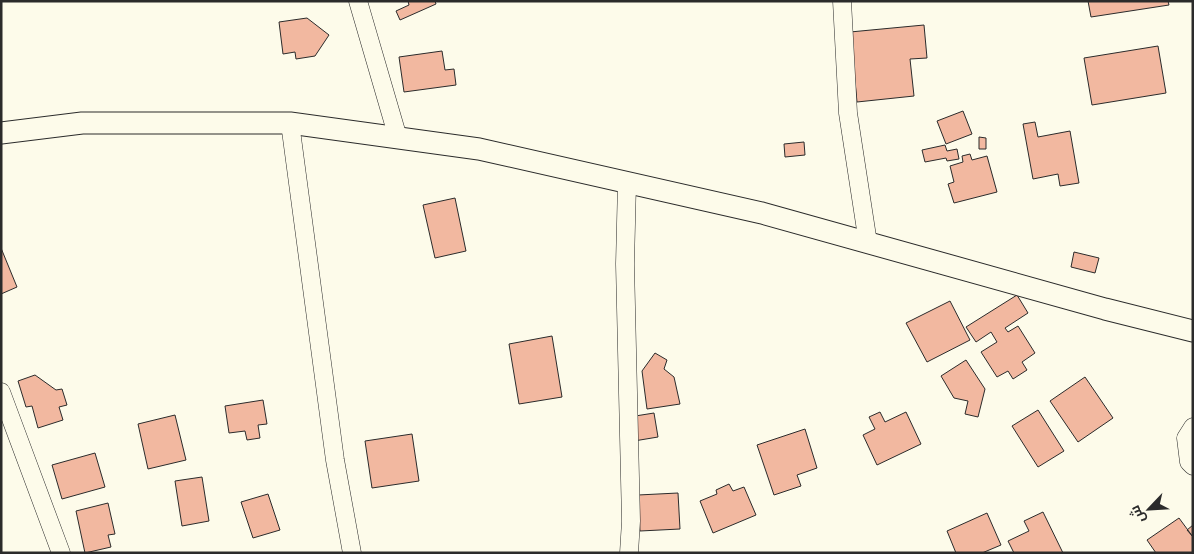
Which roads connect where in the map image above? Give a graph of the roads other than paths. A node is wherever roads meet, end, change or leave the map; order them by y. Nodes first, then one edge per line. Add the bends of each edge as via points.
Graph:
1 (358, 1) edge
2 (842, 1) edge
3 (290, 123) junction
4 (1, 133) edge
5 (398, 138) junction
6 (627, 183) junction
7 (868, 243) junction
8 (1193, 331) edge
9 (1, 392) edge
10 (1193, 427) edge
11 (1193, 466) edge
12 (61, 553) edge
13 (352, 553) edge
14 (629, 553) edge

1 - 5 street
2 - 7 street via 848,113
3 - 4 street via 82,123
3 - 5 street
3 - 13 street via 335,460
5 - 6 street via 479,149
6 - 7 street via 762,213
6 - 14 street via 624,264
7 - 8 street
9 - 12 street
10 - 11 street via 1186,438 1189,462

